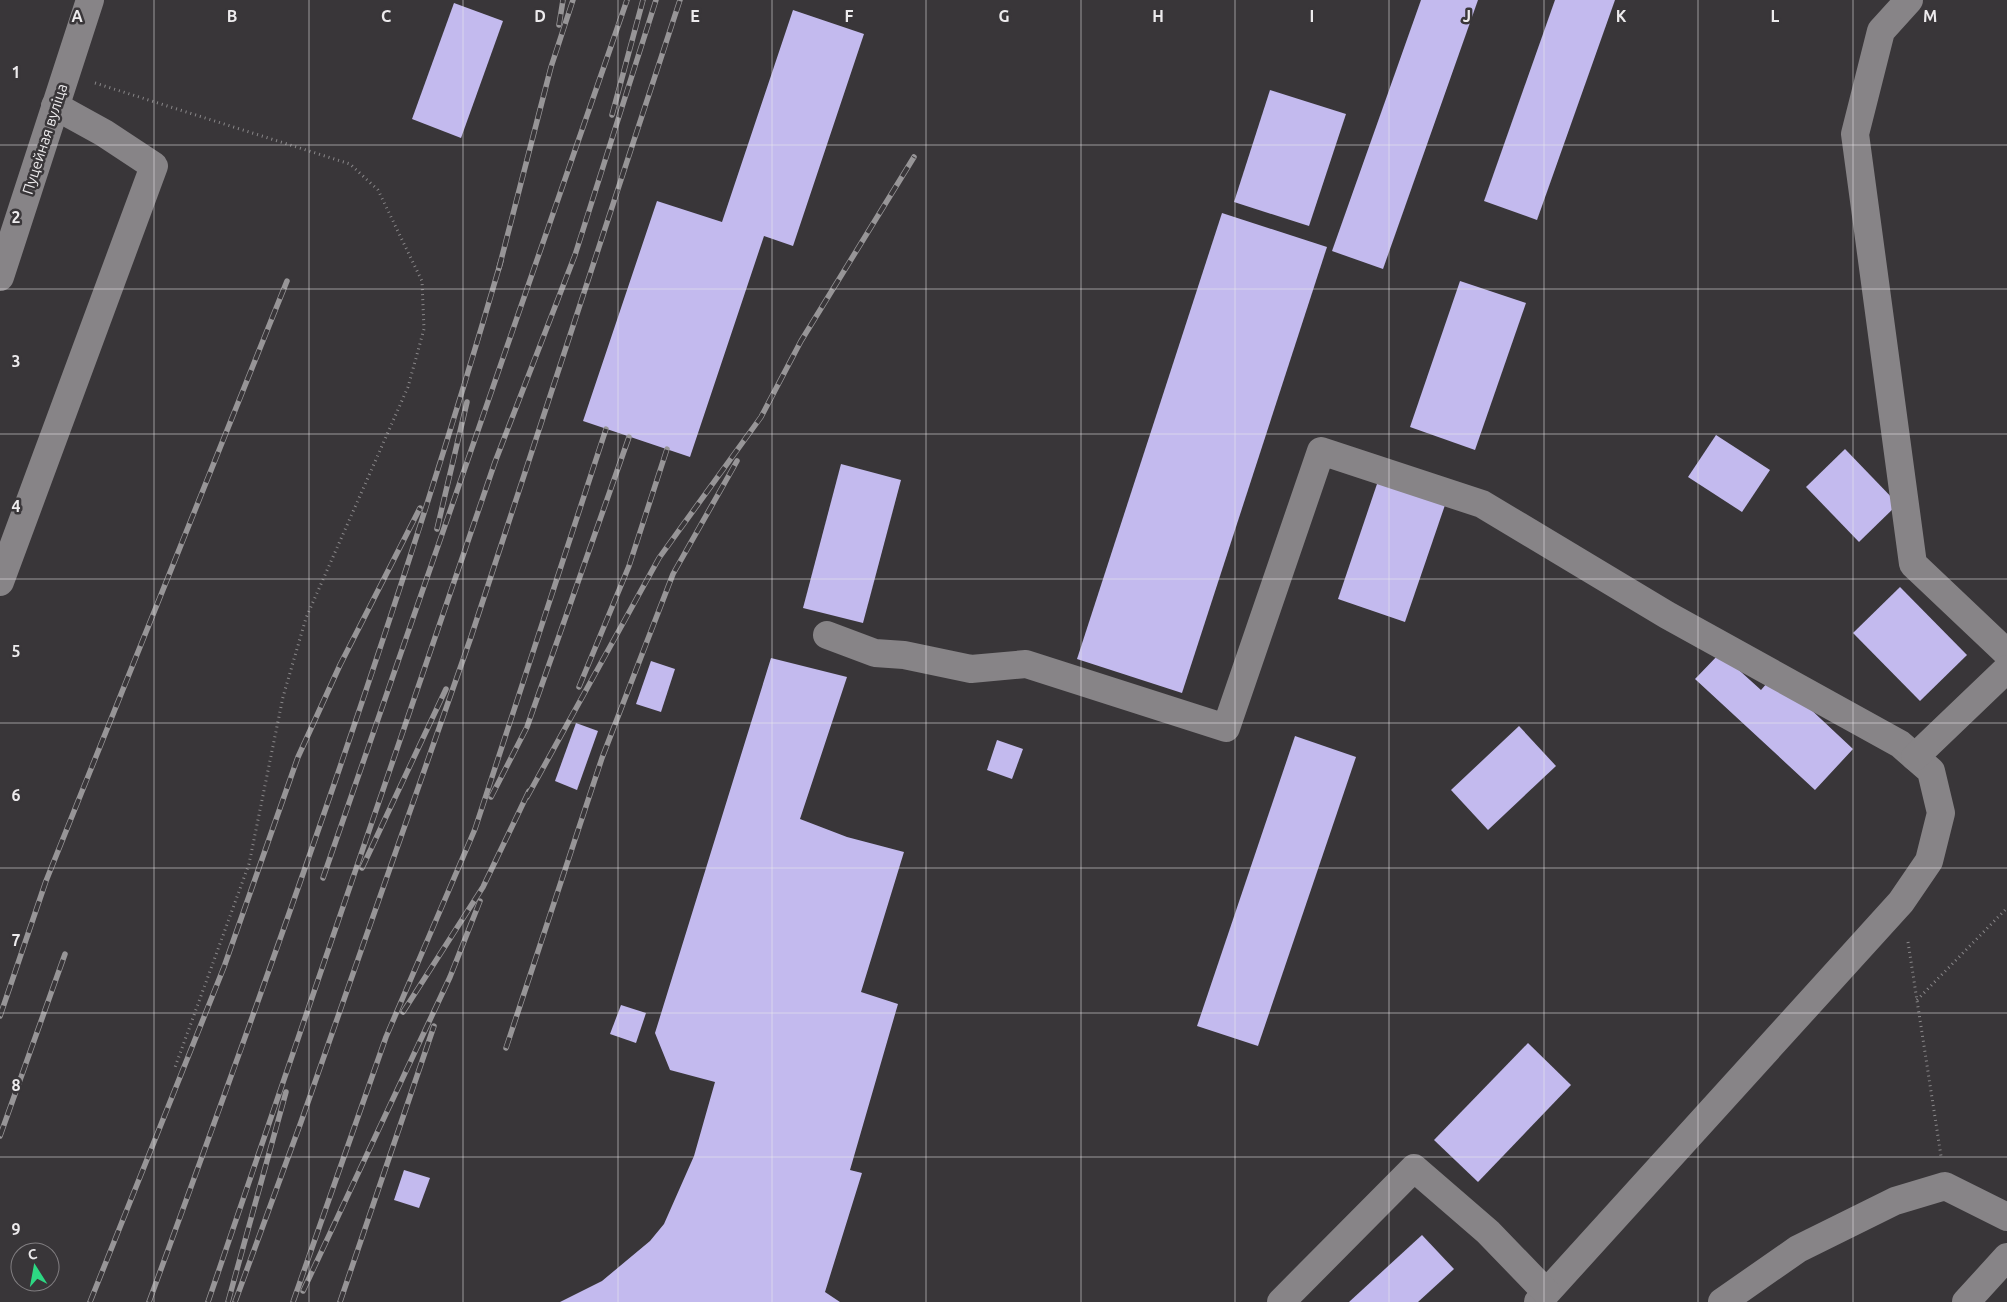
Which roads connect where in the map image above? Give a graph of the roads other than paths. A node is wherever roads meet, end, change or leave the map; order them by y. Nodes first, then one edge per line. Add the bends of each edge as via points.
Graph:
1 (90, 0) edge
2 (1909, 0) edge
3 (55, 106) junction
4 (0, 277) edge
5 (0, 582) edge
6 (827, 635) dead end
7 (2007, 653) edge
8 (2007, 669) edge
9 (1915, 758) junction
10 (2007, 1217) edge
11 (2007, 1257) edge
12 (1542, 1297) edge
13 (1281, 1302) edge
14 (1722, 1302) edge
15 (1966, 1302) edge

1 - 3 street, Пуцейная вуліца
2 - 7 street via 1881,31 1855,134 1913,564
3 - 4 street, Пуцейная вуліца
3 - 5 street via 154,166
6 - 9 street via 875,653 904,655 971,669 1026,664 1226,728 1321,451 1482,504 1667,615 1900,744
8 - 9 street
9 - 12 street via 1931,771 1941,813 1929,862 1901,902
10 - 14 street via 1945,1186 1896,1201 1798,1248
11 - 15 street
12 - 13 street via 1488,1232 1414,1168

